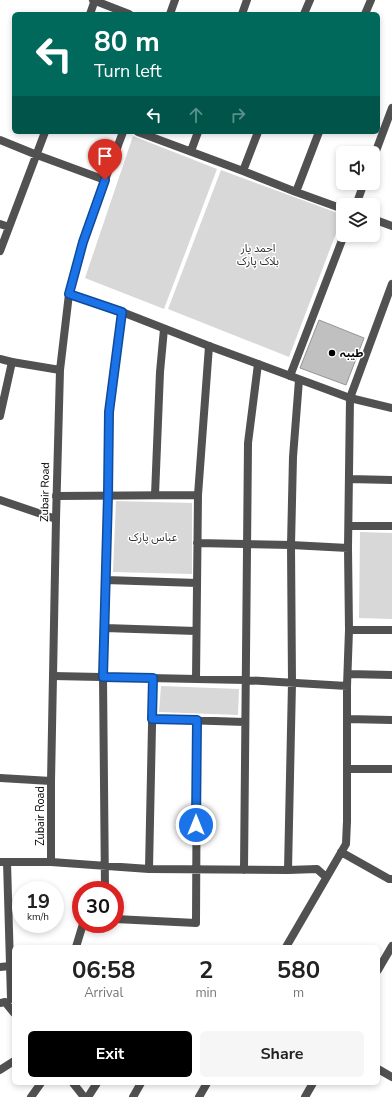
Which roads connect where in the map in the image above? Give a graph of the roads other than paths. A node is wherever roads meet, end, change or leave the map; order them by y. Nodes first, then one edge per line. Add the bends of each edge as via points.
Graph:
1 (94, 0) edge
2 (175, 0) edge
3 (247, 0) edge
4 (310, 0) edge
5 (371, 0) edge
6 (91, 12) edge
7 (124, 12) edge
8 (171, 12) edge
9 (243, 12) edge
10 (305, 12) edge
11 (366, 12) edge
12 (392, 108) edge
13 (45, 134) edge
14 (122, 134) edge
15 (144, 134) edge
16 (197, 134) edge
17 (257, 134) edge
18 (318, 134) edge
19 (0, 140) edge
20 (378, 146) edge
21 (191, 151) junction
22 (37, 155) junction
23 (243, 171) junction
24 (105, 180) junction
25 (296, 192) junction
26 (336, 206) edge
27 (380, 222) edge
28 (0, 224) edge
29 (392, 226) edge
30 (9, 227) junction
31 (341, 242) edge
32 (0, 251) edge
33 (392, 284) edge
34 (69, 294) junction
35 (122, 312) junction
36 (164, 329) junction
37 (209, 346) junction
38 (0, 359) edge
39 (12, 362) junction
40 (258, 364) junction
41 (60, 370) junction
42 (290, 376) junction
43 (299, 380) junction
44 (350, 398) junction
45 (392, 408) edge
46 (0, 416) edge
47 (349, 479) junction
48 (392, 480) edge
49 (198, 494) junction
50 (108, 495) junction
51 (155, 495) junction
52 (56, 496) junction
53 (1, 503) edge
54 (56, 519) junction
55 (349, 526) junction
56 (392, 526) edge
57 (197, 543) junction
58 (248, 544) junction
59 (291, 545) junction
60 (348, 548) junction
61 (106, 580) junction
62 (197, 583) junction
63 (104, 628) junction
64 (349, 630) junction
65 (392, 630) edge
66 (196, 631) junction
67 (348, 674) junction
68 (392, 675) edge
69 (53, 676) junction
70 (103, 677) junction
71 (153, 678) junction
72 (196, 679) junction
73 (245, 680) junction
74 (292, 683) junction
75 (347, 686) junction
76 (152, 719) junction
77 (347, 719) junction
78 (197, 720) junction
79 (392, 720) edge
80 (245, 722) junction
81 (347, 769) junction
82 (392, 769) edge
83 (0, 778) edge
84 (51, 781) junction
85 (341, 852) junction
86 (3, 862) edge
87 (51, 862) junction
88 (104, 866) junction
89 (149, 869) junction
90 (196, 870) junction
91 (244, 870) junction
92 (288, 870) junction
93 (326, 877) junction
94 (392, 879) edge
95 (105, 881) edge
96 (124, 920) edge
97 (0, 927) edge
98 (9, 927) junction
99 (80, 933) edge
100 (77, 945) edge
101 (287, 945) edge
102 (392, 946) edge
103 (10, 966) junction
104 (0, 967) edge
105 (380, 967) edge
106 (8, 1000) edge
107 (12, 1062) edge
108 (0, 1070) edge
109 (380, 1070) edge
110 (392, 1077) edge
111 (40, 1085) edge
112 (74, 1085) edge
113 (96, 1085) edge
114 (141, 1085) edge
115 (207, 1085) edge
116 (312, 1085) edge
117 (31, 1097) edge
118 (84, 1097) edge
119 (88, 1097) edge
120 (133, 1097) edge
121 (199, 1097) edge
122 (305, 1097) edge

1 - 6 street
1 - 7 street
2 - 8 street
3 - 9 street
4 - 10 street
5 - 11 street
12 - 20 street
13 - 22 street
14 - 24 street, Zubair Road
15 - 21 street
16 - 21 street
17 - 23 street
18 - 25 street
19 - 22 street
21 - 23 street
22 - 24 street
22 - 30 street
23 - 25 street
24 - 34 street, Zubair Road via 83,242
25 - 26 street
27 - 29 street
28 - 30 street
30 - 32 street
31 - 42 street
33 - 44 street
34 - 35 street
34 - 41 street, Zubair Road
35 - 36 street
35 - 50 street via 109,412
36 - 37 street
36 - 51 street
37 - 40 street
37 - 49 street
38 - 39 street
39 - 41 street
39 - 46 street
40 - 42 street
40 - 58 street via 248,443
41 - 52 street, Zubair Road
42 - 43 street
43 - 44 street
43 - 59 street via 292,457
44 - 45 street
44 - 47 street
47 - 48 street
47 - 55 street
49 - 51 street
49 - 57 street
50 - 51 street
50 - 52 street
50 - 61 street
52 - 54 street, Zubair Road
53 - 54 street
54 - 69 street, Zubair Road
55 - 56 street
55 - 60 street
57 - 58 street
57 - 62 street
58 - 59 street
58 - 73 street
59 - 60 street
59 - 74 street
60 - 64 street
61 - 62 street
61 - 63 street
62 - 66 street
63 - 66 street
63 - 70 street
64 - 65 street
64 - 67 street
66 - 72 street
67 - 68 street
67 - 75 street
69 - 70 street
69 - 84 street, Zubair Road
70 - 71 street
70 - 88 street
71 - 72 street
71 - 76 street
72 - 73 street
73 - 74 street
73 - 80 street
74 - 75 street
74 - 92 street
75 - 77 street
76 - 78 street
76 - 89 street
77 - 79 street
77 - 81 street
78 - 80 street
78 - 90 street
80 - 91 street
81 - 82 street
81 - 85 street via 348,821 346,842
83 - 84 street
84 - 87 street, Zubair Road
85 - 93 street
85 - 94 street
86 - 87 street
86 - 98 street
87 - 88 street
88 - 89 street
88 - 95 street
89 - 90 street
90 - 91 street
90 - 96 street via 196,923
91 - 92 street
92 - 93 street via 317,869
93 - 101 street
97 - 98 street
98 - 103 street
99 - 100 street
102 - 105 street
103 - 104 street
103 - 106 street
107 - 108 street
109 - 110 street
111 - 117 street
112 - 118 street
113 - 119 street
114 - 120 street
115 - 121 street
116 - 122 street

